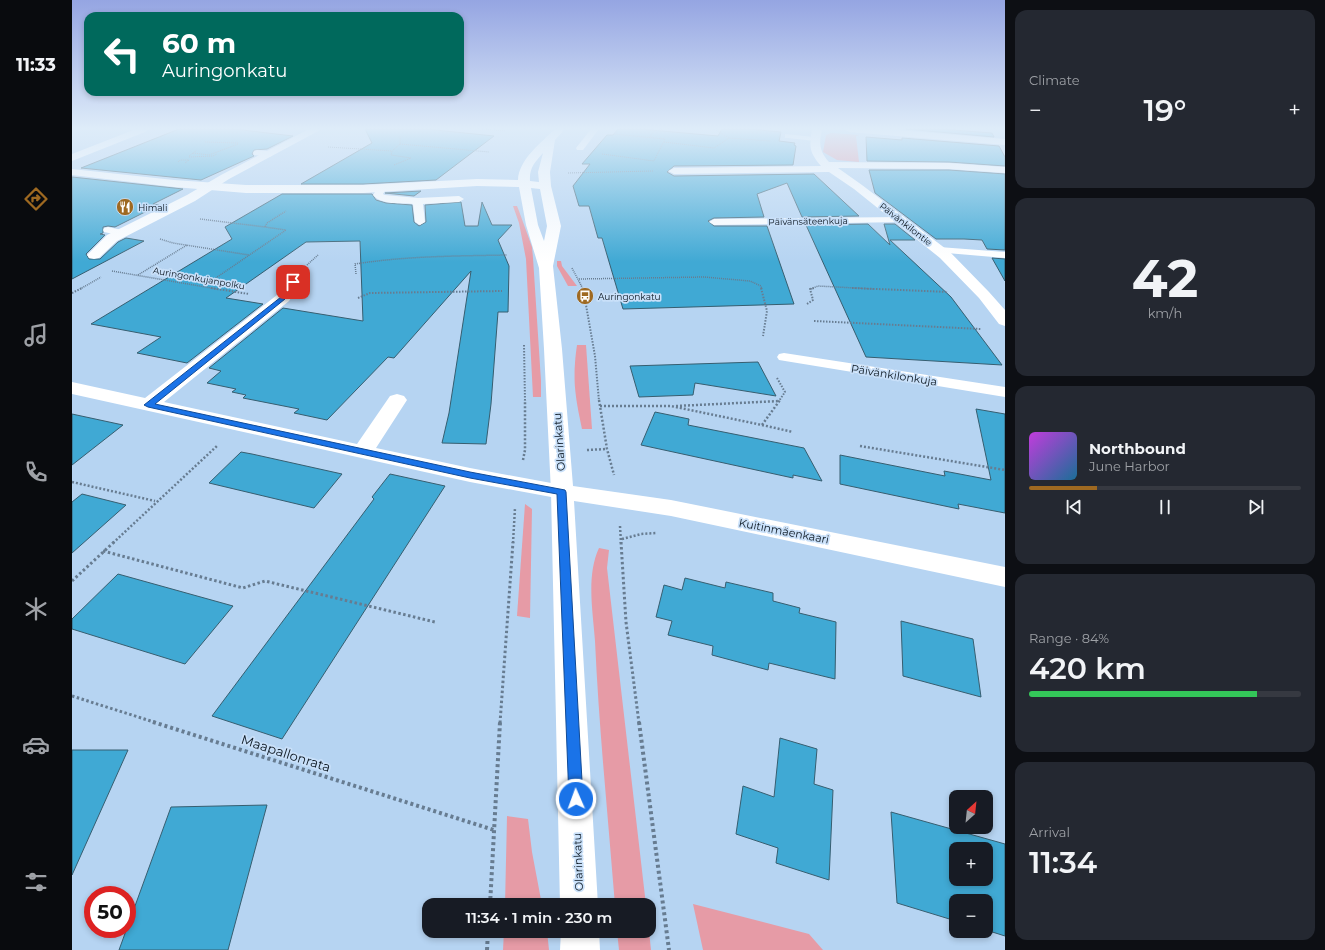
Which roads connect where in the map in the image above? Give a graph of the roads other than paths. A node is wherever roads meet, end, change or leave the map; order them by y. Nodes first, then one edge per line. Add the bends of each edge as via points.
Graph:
1 (84, 173) edge
2 (234, 173) edge
3 (524, 173) edge
4 (544, 173) edge
5 (838, 173) edge
6 (524, 186) junction
7 (545, 186) junction
8 (209, 187) junction
9 (380, 189) junction
10 (459, 199) dead end
11 (418, 201) junction
12 (901, 220) junction
13 (420, 222) dead end
14 (714, 222) dead end
15 (108, 230) dead end
16 (122, 233) junction
17 (939, 250) junction
18 (94, 255) dead end
19 (1005, 255) edge
20 (558, 267) junction
21 (293, 282) dead end
22 (1005, 321) edge
23 (784, 357) dead end
24 (72, 388) edge
25 (1005, 392) edge
26 (397, 400) dead end
27 (148, 405) junction
28 (363, 451) junction
29 (562, 492) junction
30 (1005, 577) edge
31 (579, 898) edge
32 (580, 938) edge
33 (580, 950) edge

1 - 8 street
2 - 8 street
3 - 6 street, Olarinkatu
4 - 7 street, Olarinkatu
5 - 12 street, Päivänkilontie
6 - 7 street
6 - 9 street via 440,191
6 - 20 street, Olarinkatu via 532,225
7 - 20 street, Olarinkatu via 554,226
8 - 9 street
8 - 16 street
9 - 11 lane via 378,194 383,198
10 - 11 lane
11 - 13 lane
12 - 14 lane, Päivänsäteenkuja
12 - 17 street, Päivänkilontie
15 - 16 lane
16 - 18 street via 112,238
17 - 19 lane
17 - 22 street, Päivänkilontie via 984,295
20 - 29 street, Olarinkatu via 553,349
21 - 27 street via 283,298
23 - 25 lane, Päivänkilonkuja
24 - 27 street
26 - 28 street
27 - 28 street
28 - 29 street
29 - 30 street, Kuitinmäenkaari via 686,511
29 - 31 street, Olarinkatu
32 - 33 street

